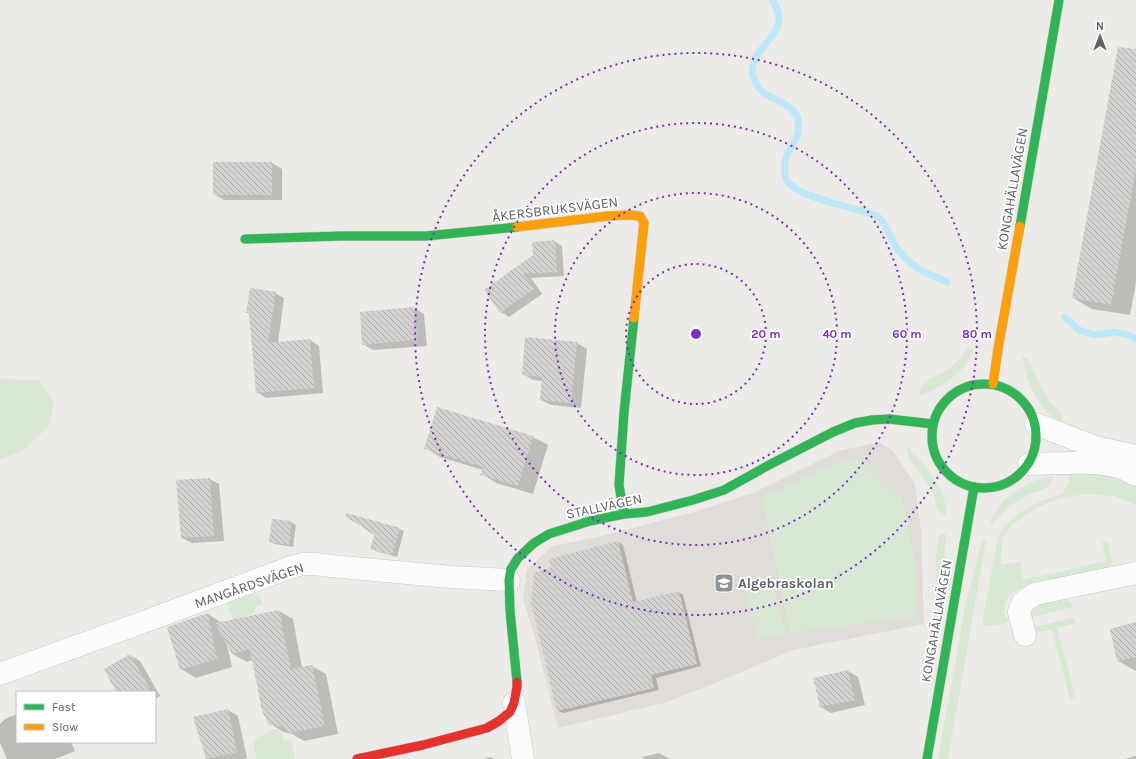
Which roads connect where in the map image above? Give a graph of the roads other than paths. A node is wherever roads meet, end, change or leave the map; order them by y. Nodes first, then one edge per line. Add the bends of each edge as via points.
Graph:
1 (1059, 0) edge
2 (245, 239) dead end
3 (993, 384) junction
4 (933, 424) junction
5 (1036, 424) junction
6 (1136, 456) edge
7 (1029, 464) junction
8 (1136, 475) edge
9 (974, 487) junction
10 (624, 514) junction
11 (1136, 573) edge
12 (510, 580) junction
13 (1025, 635) dead end
14 (0, 674) edge
15 (514, 704) junction
16 (357, 759) edge
17 (522, 759) edge
18 (927, 759) edge

1 - 3 street, KONGAHÄLLAVÄGEN
2 - 10 street, ÅKERSBRUKSVÄGEN via 426,236 629,214 640,216 644,223 643,238 624,412 619,485
3 - 4 street via 970,385 950,395 936,414
3 - 5 street via 1003,386 1021,397
4 - 9 street via 933,448 937,459 952,478
4 - 10 street, STALLVÄGEN via 889,419 855,423 724,490 664,508
5 - 6 street via 1095,447
5 - 7 street via 1035,451
7 - 8 street via 1088,463 1113,466
7 - 9 street via 1018,476 1005,484 990,488
9 - 18 street, KONGAHÄLLAVÄGEN
10 - 12 street, STALLVÄGEN via 549,534 534,543 518,558 510,569
11 - 13 street via 1035,594 1023,602 1020,612
12 - 14 street, MANGÅRDSVÄGEN via 302,564
12 - 15 street, STALLVÄGEN via 510,611 517,687
15 - 16 street via 510,712 487,728
15 - 17 street

